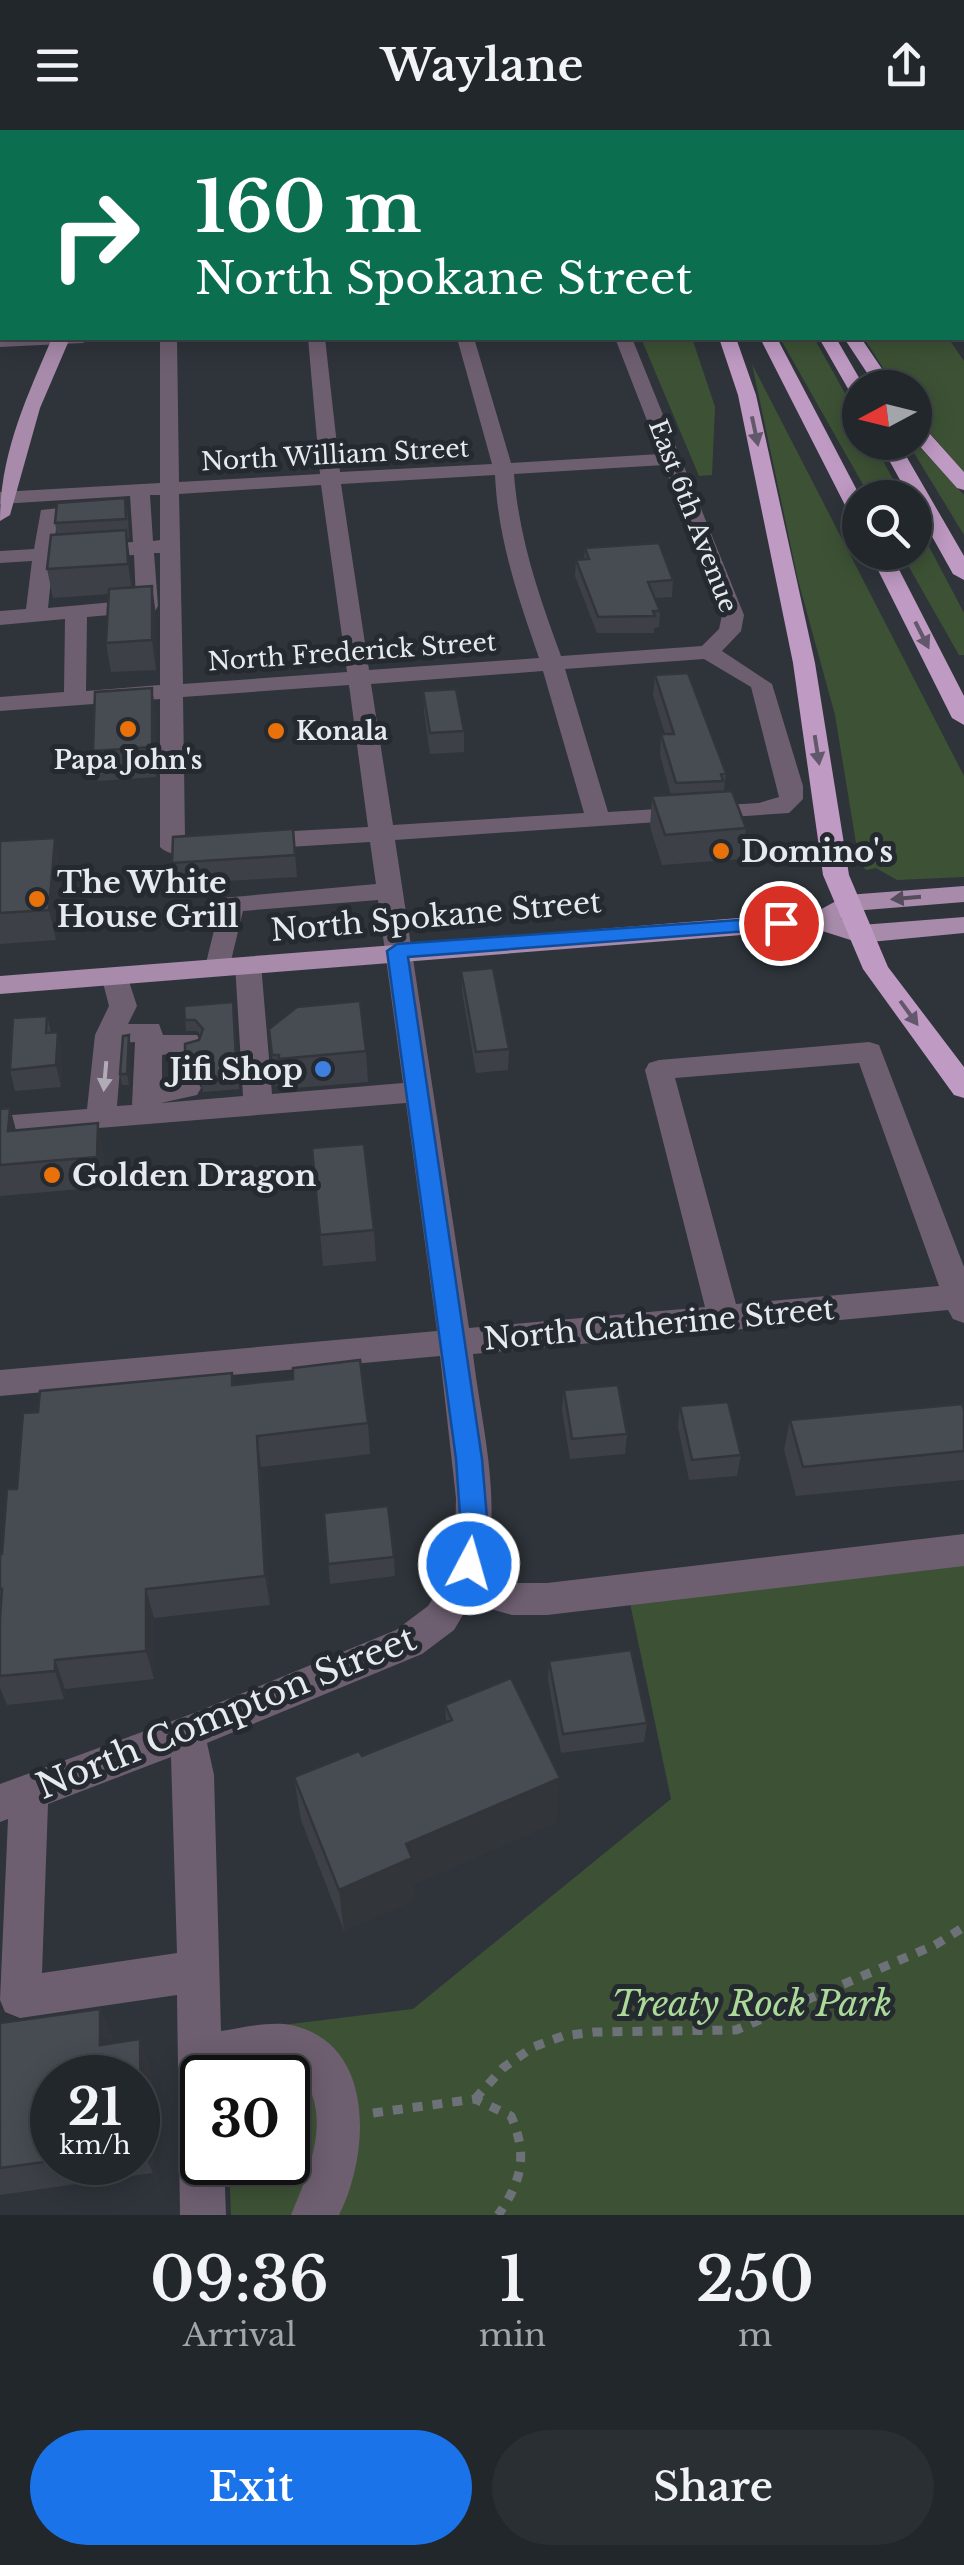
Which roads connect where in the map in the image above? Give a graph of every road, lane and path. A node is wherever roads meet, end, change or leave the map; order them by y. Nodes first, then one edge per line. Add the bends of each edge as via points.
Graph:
1 (30, 340) edge
2 (60, 340) edge
3 (168, 340) edge
4 (316, 340) edge
5 (466, 340) edge
6 (625, 340) edge
7 (728, 340) edge
8 (769, 340) edge
9 (828, 340) edge
10 (854, 340) edge
11 (0, 342) edge
12 (846, 370) edge
13 (874, 370) edge
14 (932, 448) edge
15 (673, 459) junction
16 (898, 460) edge
17 (504, 470) junction
18 (331, 480) junction
19 (842, 480) edge
20 (964, 484) edge
21 (170, 498) junction
22 (141, 499) junction
23 (1, 504) edge
24 (170, 546) junction
25 (146, 548) junction
26 (42, 554) junction
27 (0, 557) edge
28 (888, 570) edge
29 (964, 574) edge
30 (170, 604) junction
31 (147, 606) junction
32 (76, 612) junction
33 (36, 616) junction
34 (0, 618) edge
35 (708, 652) junction
36 (553, 665) junction
37 (358, 680) junction
38 (171, 692) junction
39 (76, 698) junction
40 (0, 704) edge
41 (964, 718) edge
42 (598, 818) junction
43 (381, 832) junction
44 (389, 891) junction
45 (964, 894) edge
46 (848, 903) junction
47 (818, 920) junction
48 (964, 925) edge
49 (860, 934) junction
50 (397, 951) junction
51 (248, 964) junction
52 (218, 966) junction
53 (115, 976) junction
54 (0, 985) edge
55 (108, 1035) junction
56 (246, 1056) junction
57 (147, 1071) junction
58 (964, 1088) edge
59 (418, 1092) junction
60 (101, 1118) junction
61 (0, 1126) edge
62 (962, 1304) edge
63 (724, 1320) junction
64 (455, 1342) junction
65 (0, 1382) edge
66 (964, 1550) edge
67 (462, 1584) junction
68 (186, 1733) junction
69 (14, 1797) edge
70 (964, 1927) edge
71 (198, 1971) junction
72 (200, 2055) edge
73 (210, 2055) edge
74 (475, 2099) junction
75 (337, 2118) junction
76 (202, 2185) edge
77 (203, 2215) edge
78 (314, 2215) edge
79 (498, 2215) edge

1 - 11 street
2 - 23 main road
3 - 21 street
4 - 18 street
5 - 17 street
6 - 15 street, East 6th Avenue
7 -> 46 highway via 747,395 804,663 836,875
8 - 19 highway
9 - 12 highway
10 - 13 highway
14 - 20 highway
15 - 17 street, North William Street
15 - 35 street, East 6th Avenue via 733,615 730,631
16 - 29 highway
17 - 18 street, North William Street
17 - 36 street via 521,576
18 - 21 street, North William Street
18 - 37 street
21 - 22 street, North William Street
21 - 24 street
22 - 23 street
22 - 25 street
22 - 26 street via 48,514
24 - 25 street
24 - 30 street
25 - 26 street
25 - 31 street
26 - 27 street
26 - 33 street
28 -> 41 highway
30 - 31 street
30 - 38 street
31 - 32 street
32 - 33 street
32 - 39 street
33 - 34 street
35 - 36 street, North Frederick Street
35 - 42 street, East 6th Avenue via 762,684 791,799 759,810
36 - 37 street, North Frederick Street
36 - 42 street
37 - 38 street, North Frederick Street
37 - 43 street
38 - 39 street, North Frederick Street
38 - 43 street via 173,847
39 - 40 street, North Frederick Street
42 - 43 street
43 - 44 street
44 - 50 street
44 - 52 street via 231,904
45 -> 46 main road, North Spokane Street
46 - 47 main road, North Spokane Street
46 - 49 highway
47 - 49 main road, North Spokane Street
47 - 50 main road, North Spokane Street
48 - 49 main road, North Spokane Street
49 -> 58 highway via 876,969
50 - 51 main road, North Spokane Street
50 - 59 street
51 - 52 main road, North Spokane Street
51 - 56 street
52 - 53 main road, North Spokane Street
53 - 54 main road, North Spokane Street
53 - 55 street via 123,1006
55 - 57 street
55 -> 60 street
56 - 57 street
56 - 59 street
57 - 57 street via 187,1054
57 - 60 street
59 - 64 street
60 - 61 street
62 - 63 street, North Catherine Street
62 - 63 street via 869,1052 658,1070
63 - 64 street, North Catherine Street
64 - 65 street, North Catherine Street
64 - 67 street via 474,1515
66 - 67 street via 547,1599 512,1598
67 - 68 street, North Compton Street via 441,1618 409,1642
68 - 69 street, North Compton Street
68 - 71 street via 194,1775
69 - 71 street via 20,1997
70 - 74 path via 736,2030 626,2028 555,2039 494,2073
71 - 72 street
73 - 75 street via 291,2047 312,2055 328,2072
74 - 75 path
74 - 79 path via 511,2116 523,2152 520,2186
75 - 78 street via 330,2185
76 - 77 street

